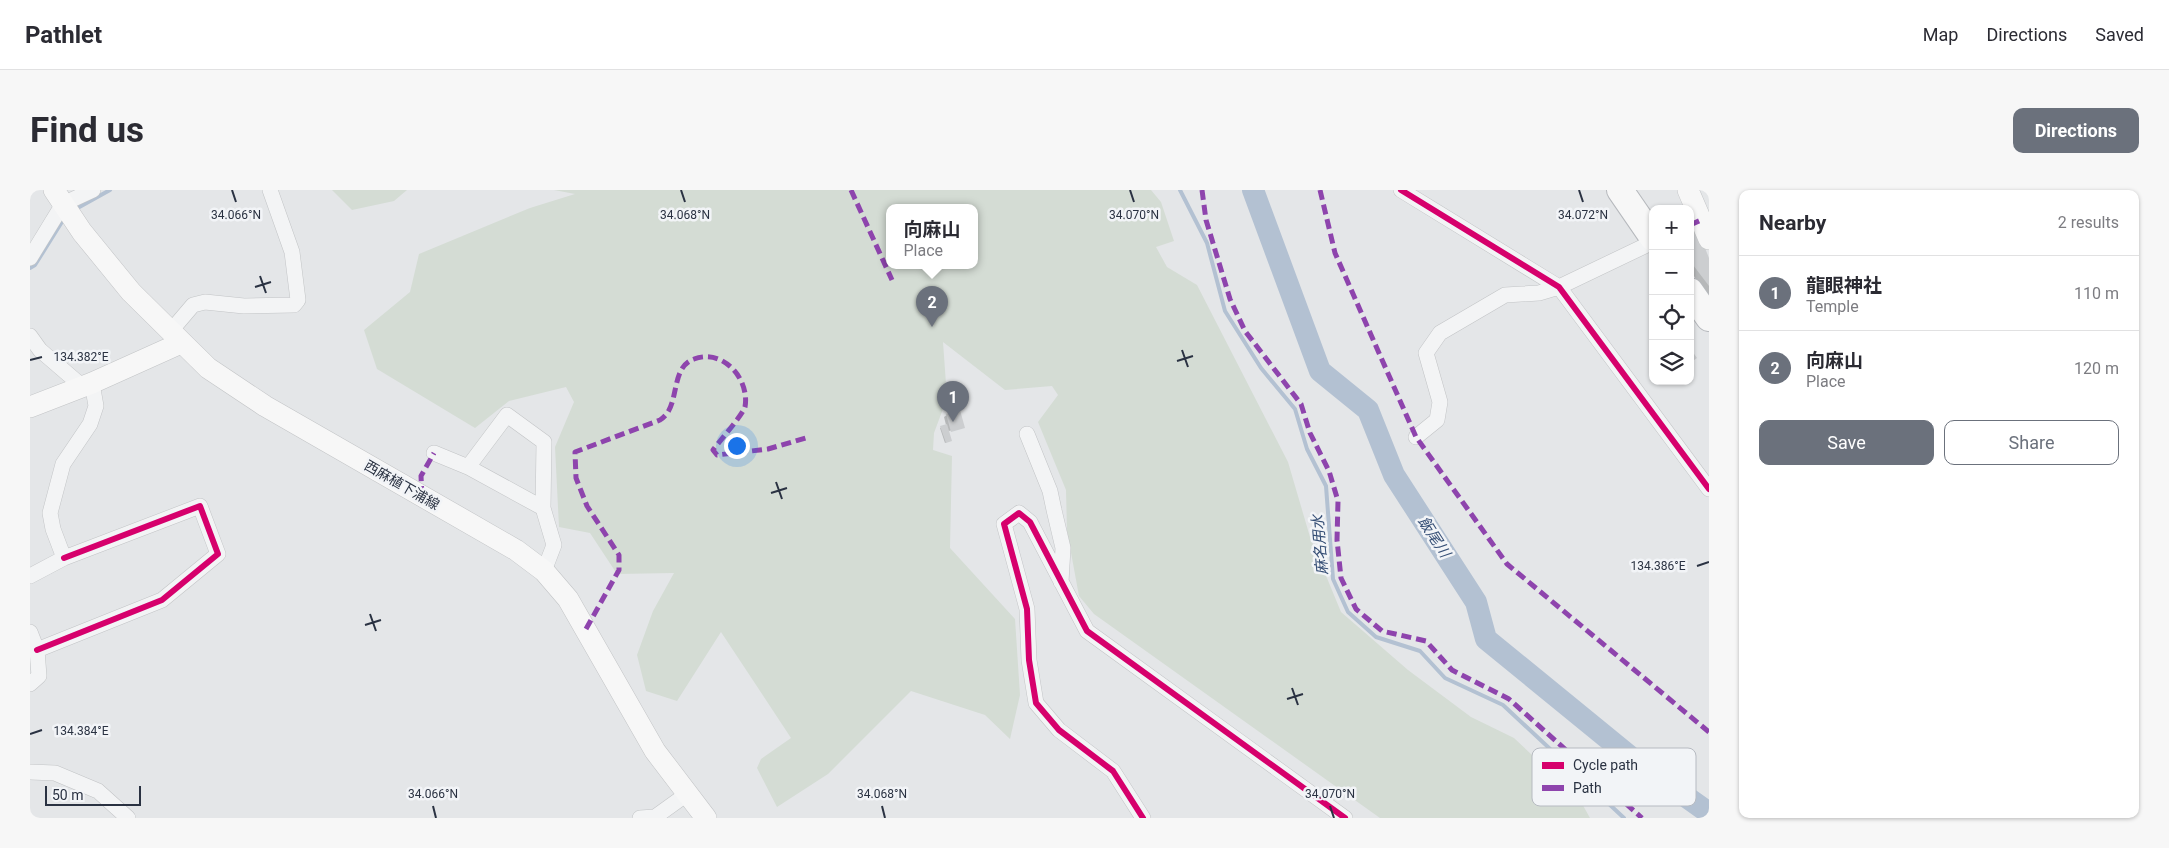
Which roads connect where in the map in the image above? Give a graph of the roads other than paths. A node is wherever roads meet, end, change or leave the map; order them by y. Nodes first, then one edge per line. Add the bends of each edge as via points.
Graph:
1 (93, 190) edge
2 (270, 190) edge
3 (1401, 190) edge
4 (1620, 190) edge
5 (1688, 190) edge
6 (63, 204) edge
7 (1706, 225) edge
8 (1649, 232) edge
9 (1649, 244) edge
10 (30, 258) edge
11 (1558, 286) junction
12 (1693, 295) edge
13 (1709, 318) edge
14 (30, 336) edge
15 (176, 338) junction
16 (88, 385) junction
17 (30, 407) edge
18 (1027, 434) dead end
19 (1416, 437) dead end
20 (434, 453) dead end
21 (468, 467) junction
22 (1709, 489) edge
23 (543, 508) junction
24 (64, 558) junction
25 (544, 572) junction
26 (30, 576) edge
27 (1061, 583) junction
28 (30, 632) edge
29 (37, 650) junction
30 (30, 684) edge
31 (30, 772) edge
32 (687, 794) junction
33 (128, 818) edge
34 (640, 818) edge
35 (706, 818) edge
36 (1143, 818) edge
37 (1345, 818) edge

1 - 6 street
2 - 15 street via 292,252 298,300 294,305 244,306 205,302 193,305
3 - 11 street
4 - 8 highway
5 - 7 main road
6 - 10 street
6 - 15 main road, 西麻植下浦線 via 131,292
9 - 11 street
11 - 19 street via 1539,293 1505,295 1440,334 1426,353 1440,402 1438,420
11 - 22 street
12 - 13 highway
14 - 16 street via 40,350
15 - 16 main road
15 - 25 main road, 西麻植下浦線 via 208,368 237,388 516,550
16 - 17 main road
16 - 24 street via 96,406 90,424 62,464 50,513 52,529
18 - 27 street via 1052,501 1063,548
20 - 21 street
21 - 23 street
21 - 23 street via 506,415 544,442
23 - 25 street via 554,545
24 - 26 street
24 - 29 street via 200,506 218,554 162,600
25 - 32 main road, 西麻植下浦線 via 578,614 638,724
27 - 36 street via 1030,522 1019,513 1004,524 1027,609 1029,660 1036,704 1059,730 1113,771
27 - 37 street via 1087,630
28 - 29 street
29 - 30 street via 39,676
31 - 33 street via 55,773 98,791
32 - 34 street via 655,817
32 - 35 main road, 西麻植下浦線

